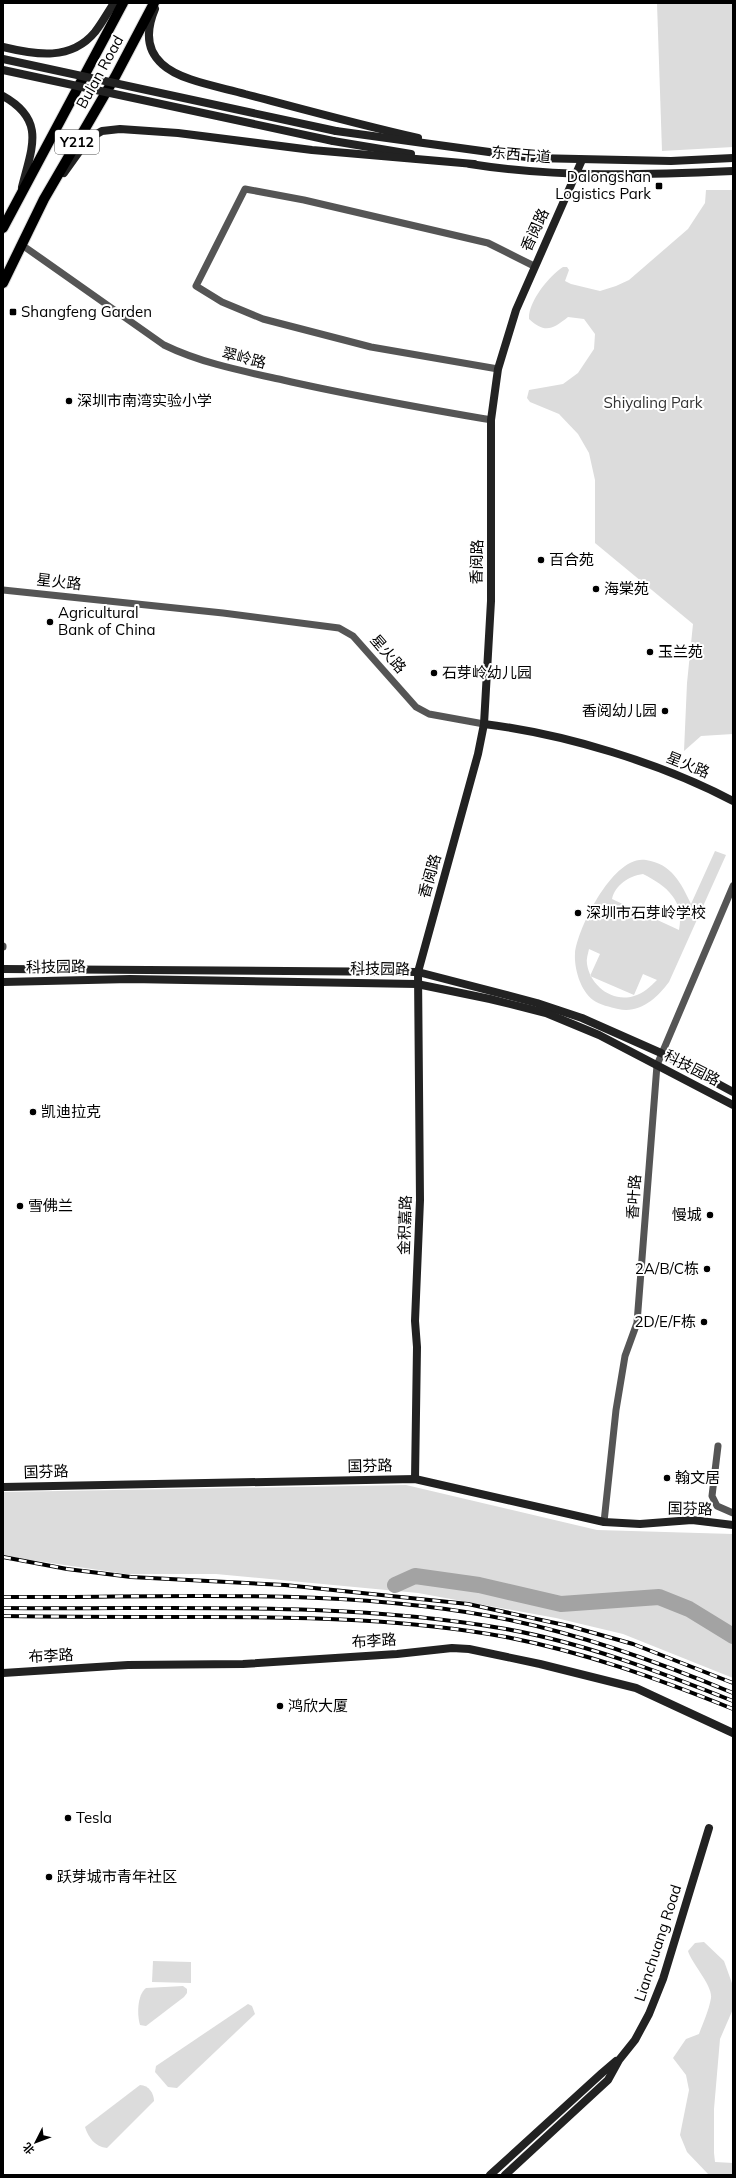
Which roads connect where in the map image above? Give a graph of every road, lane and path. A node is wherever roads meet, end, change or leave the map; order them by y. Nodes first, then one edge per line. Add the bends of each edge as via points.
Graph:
1 (114, 3) edge
2 (123, 3) edge
3 (154, 3) edge
4 (158, 3) edge
5 (3, 47) edge
6 (3, 59) edge
7 (3, 70) edge
8 (3, 96) edge
9 (478, 151) junction
10 (733, 158) edge
11 (582, 160) junction
12 (474, 164) junction
13 (733, 171) edge
14 (577, 174) junction
15 (21, 192) junction
16 (44, 199) junction
17 (3, 228) edge
18 (22, 245) junction
19 (534, 266) junction
20 (3, 283) edge
21 (498, 369) junction
22 (491, 420) junction
23 (3, 590) edge
24 (484, 724) junction
25 (733, 801) edge
26 (733, 886) edge
27 (3, 969) edge
28 (418, 972) junction
29 (3, 982) edge
30 (417, 984) junction
31 (661, 1053) junction
32 (657, 1065) junction
33 (733, 1092) edge
34 (733, 1105) edge
35 (718, 1446) dead end
36 (415, 1479) junction
37 (3, 1487) edge
38 (733, 1513) edge
39 (604, 1522) junction
40 (733, 1525) edge
41 (3, 1673) edge
42 (733, 1733) edge
43 (709, 1828) dead end
44 (619, 2060) junction
45 (490, 2175) edge
46 (505, 2175) edge

1 - 5 main road via 88,40 66,52 35,54
2 - 15 main road, Bulan Road / Y212
3 - 16 main road, Bulan Road / Y212
4 - 9 main road via 148,32 150,46 162,64 175,73 332,117
6 - 9 main road, 东西干道, bridge via 336,131
7 - 12 main road, 东西干道, bridge via 333,141
8 - 15 main road via 24,111 33,131 34,139
9 - 11 main road, 东西干道
10 - 11 main road, 东西干道 via 671,161
11 - 14 main road, 香阅路
12 - 14 main road, 东西干道
12 - 16 main road via 312,150 120,128 102,131 84,145
13 - 14 main road, 东西干道 via 636,175
14 - 19 main road, 香阅路
15 - 17 main road, Bulan Road / Y212
16 - 18 main road, Bulan Road / Y212
18 - 20 main road, Bulan Road / Y212
18 - 22 street, 翠岭路 via 158,341 182,354 221,366 316,388
19 - 21 main road, 香阅路 via 514,316
19 - 21 street via 488,243 304,200 245,189 196,286 222,302 263,320 372,347
21 - 22 main road, 香阅路
22 - 24 main road, 香阅路 via 491,601
23 - 24 street, 星火路 via 339,628 353,636 416,707 429,714
24 - 25 main road, 星火路 via 515,728 572,742 661,768 704,785
24 - 28 main road, 香阅路
26 - 31 street, 香叶路
27 - 28 main road, 科技园路
28 - 30 main road, 金积嘉路
28 - 31 main road, 科技园路 via 560,1010
29 - 30 main road, 科技园路 via 130,979
30 - 32 main road, 科技园路 via 546,1014 599,1035
30 - 36 main road, 金积嘉路 via 420,1200 415,1321
31 - 32 street, 香叶路
31 - 33 main road, 科技园路
32 - 34 main road, 科技园路
32 - 39 street, 香叶路 via 638,1323 624,1356
35 - 38 street via 712,1496 717,1506
36 - 37 main road, 国芬路
36 - 39 main road, 国芬路
39 - 40 main road, 国芬路 via 640,1524 692,1520
41 - 42 main road, 布李路 via 128,1665 250,1663 452,1648 469,1649 636,1688
43 - 44 main road, Lianchuang Road via 660,1986 638,2034
44 - 45 main road, Lianchuang Road
44 - 46 main road, Lianchuang Road via 608,2080

